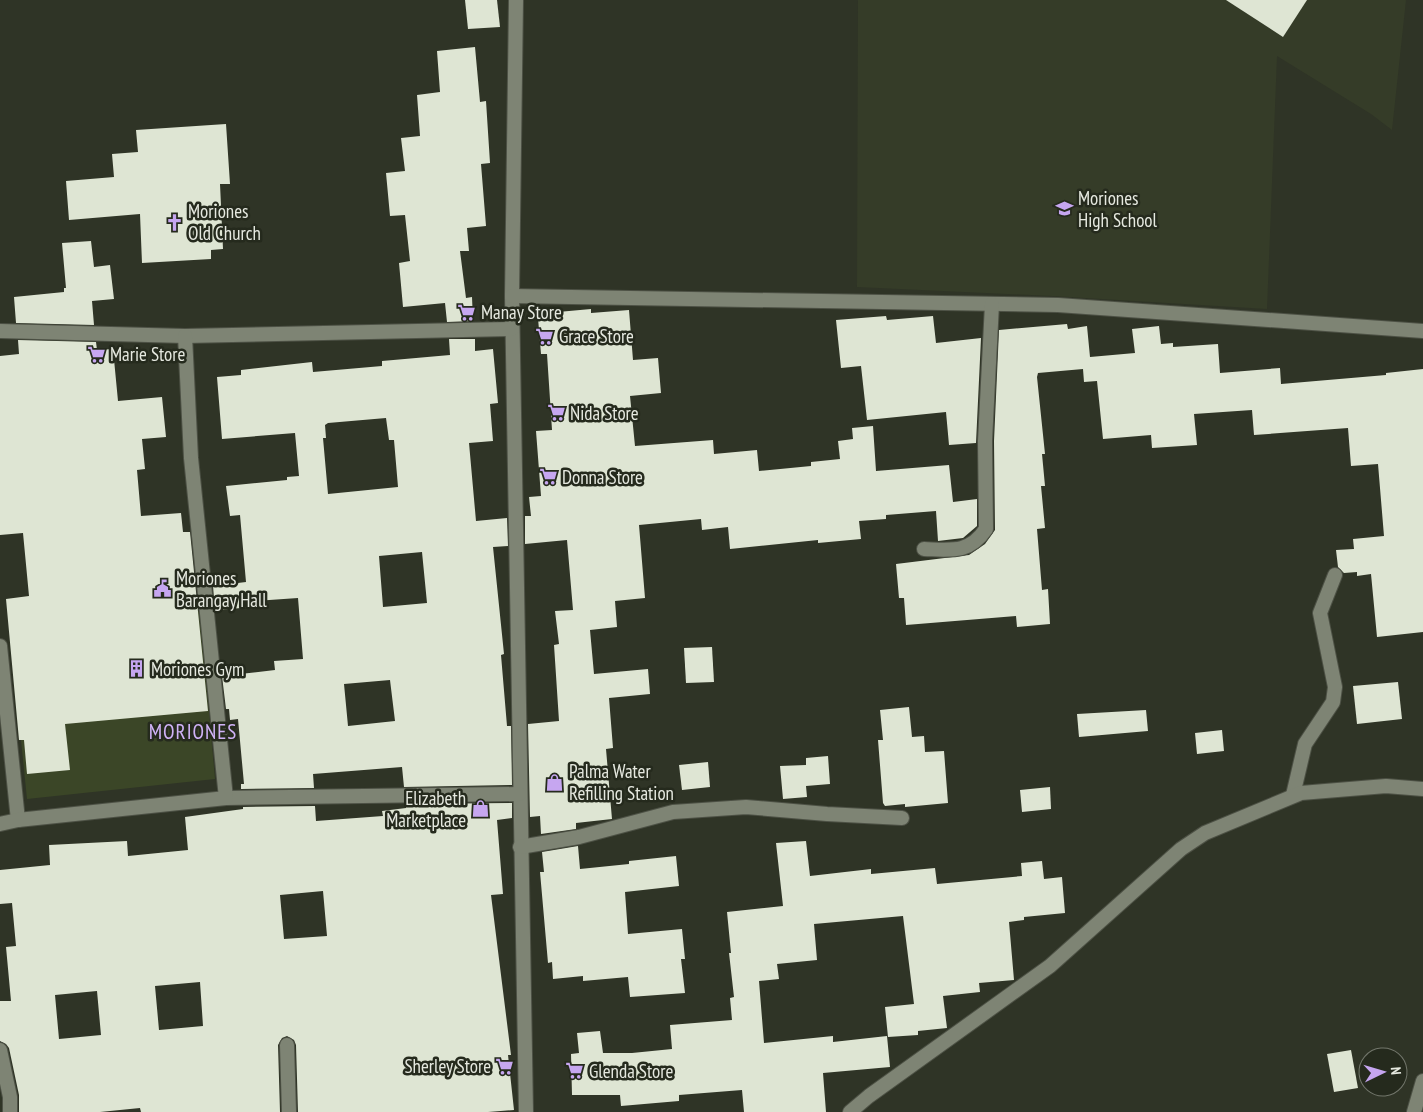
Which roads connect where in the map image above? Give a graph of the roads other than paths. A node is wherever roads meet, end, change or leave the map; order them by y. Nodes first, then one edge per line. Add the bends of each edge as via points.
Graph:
1 (516, 0) edge
2 (512, 296) junction
3 (992, 304) junction
4 (512, 329) junction
5 (1423, 330) edge
6 (0, 331) edge
7 (185, 336) junction
8 (924, 550) dead end
9 (1335, 575) dead end
10 (0, 646) edge
11 (1423, 789) edge
12 (519, 794) junction
13 (1293, 795) junction
14 (226, 798) junction
15 (902, 818) dead end
16 (18, 820) junction
17 (0, 824) edge
18 (520, 848) junction
19 (287, 1045) dead end
20 (0, 1050) edge
21 (1423, 1081) edge
22 (10, 1112) edge
23 (288, 1112) edge
24 (526, 1112) edge
25 (850, 1112) edge
26 (1414, 1112) edge

1 - 2 street
2 - 3 street
2 - 4 street
3 - 5 street via 1058,305
3 - 8 street via 985,441 986,528 979,539 960,550
4 - 7 street
4 - 12 street
6 - 7 street
7 - 14 street via 191,458
9 - 13 street via 1320,613 1334,687 1333,702 1306,744
10 - 16 street
11 - 13 street via 1386,786
12 - 14 street
12 - 18 street
13 - 25 street via 1206,833 1181,849 1050,966
14 - 16 street
15 - 18 street via 746,807 673,812 579,837
16 - 17 street
18 - 24 street
19 - 23 street
20 - 22 street
21 - 26 street

